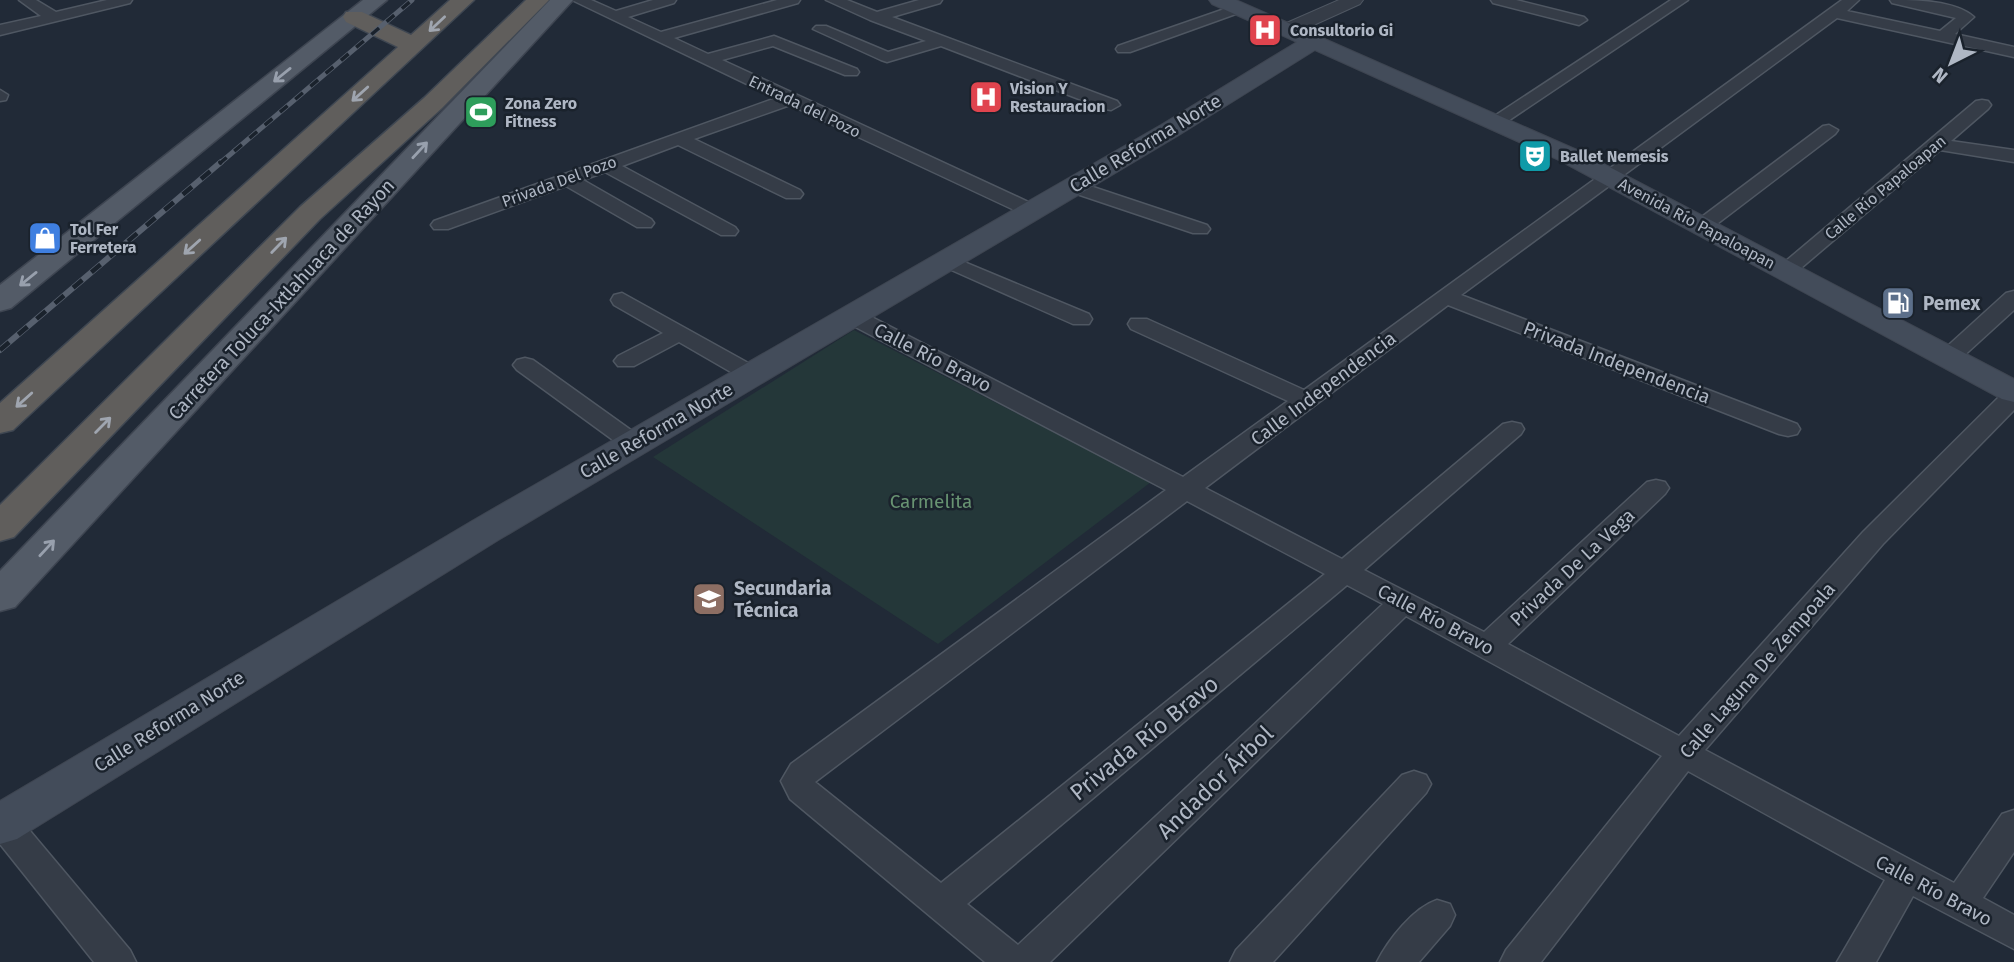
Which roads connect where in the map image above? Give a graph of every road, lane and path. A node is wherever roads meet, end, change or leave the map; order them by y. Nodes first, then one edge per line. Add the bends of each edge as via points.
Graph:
1 (26, 0) edge
2 (125, 0) edge
3 (376, 0) edge
4 (463, 0) edge
5 (513, 0) edge
6 (538, 0) edge
7 (562, 0) edge
8 (579, 0) edge
9 (669, 0) edge
10 (793, 0) edge
11 (833, 0) edge
12 (935, 0) edge
13 (1354, 0) edge
14 (1498, 0) edge
15 (1681, 0) edge
16 (1852, 0) edge
17 (1897, 0) edge
18 (1229, 4) edge
19 (1836, 13) junction
20 (616, 16) junction
21 (54, 17) junction
22 (354, 17) junction
23 (875, 17) junction
24 (1579, 20) dead end
25 (821, 29) dead end
26 (0, 30) edge
27 (1302, 35) junction
28 (1943, 36) junction
29 (662, 37) junction
30 (939, 42) junction
31 (411, 48) junction
32 (1124, 49) dead end
33 (2014, 52) edge
34 (708, 59) junction
35 (850, 72) dead end
36 (789, 99) junction
37 (1111, 105) dead end
38 (1982, 105) dead end
39 (1496, 121) junction
40 (1829, 130) dead end
41 (677, 138) junction
42 (1936, 144) junction
43 (374, 153) junction
44 (2014, 156) edge
45 (604, 164) junction
46 (1609, 177) junction
47 (565, 178) junction
48 (1072, 187) junction
49 (793, 194) dead end
50 (1030, 210) junction
51 (644, 223) dead end
52 (441, 225) dead end
53 (1702, 226) junction
54 (1200, 229) dead end
55 (728, 231) dead end
56 (945, 260) junction
57 (1787, 270) junction
58 (1445, 296) junction
59 (2014, 298) edge
60 (622, 300) dead end
61 (0, 301) edge
62 (852, 316) junction
63 (1081, 319) dead end
64 (1139, 324) dead end
65 (678, 334) junction
66 (1949, 357) junction
67 (626, 361) dead end
68 (525, 365) dead end
69 (751, 374) junction
70 (2014, 394) edge
71 (1307, 400) junction
72 (0, 422) edge
73 (1512, 429) dead end
74 (1788, 429) dead end
75 (633, 443) junction
76 (1656, 488) dead end
77 (1188, 489) junction
78 (7, 526) edge
79 (1346, 571) junction
80 (0, 597) edge
81 (1404, 601) junction
82 (1487, 646) junction
83 (1683, 753) junction
84 (1414, 784) dead end
85 (2, 824) edge
86 (2014, 824) edge
87 (1906, 876) junction
88 (941, 904) junction
89 (1959, 904) junction
90 (1437, 915) dead end
91 (2014, 933) edge
92 (117, 962) edge
93 (1012, 962) edge
94 (1026, 962) edge
95 (1249, 962) edge
96 (1396, 962) edge
97 (1519, 962) edge
98 (1856, 962) edge

1 - 21 street
2 - 21 street
3 - 22 main road
4 -> 31 highway
5 - 43 highway
6 - 43 highway, Carretera Toluca-Ixtlahuaca de Rayon via 433,103
80 -> 7 main road, Carretera Toluca-Ixtlahuaca de Rayon
8 - 20 street, Entrada del Pozo
9 - 20 street
10 - 29 street
11 - 23 street
12 - 23 street
13 - 27 street
14 - 24 street
15 - 39 street
16 - 19 street, Calle Independencia
17 - 28 street via 1966,17
18 - 27 main road, Avenida Río Papaloapan
18 - 32 street
19 - 28 street
19 - 46 street, Calle Independencia
20 - 29 street, Entrada del Pozo
21 - 26 street
22 - 31 highway via 401,37
22 -> 61 main road
23 - 30 street
25 - 30 street via 887,57
27 - 39 main road, Avenida Río Papaloapan
27 - 48 main road, Calle Reforma Norte
28 - 33 street
29 - 34 street, Entrada del Pozo
30 - 37 street
31 -> 72 highway
34 - 35 street via 774,41
34 - 36 street, Entrada del Pozo
36 - 41 street, Privada Del Pozo
36 - 50 street, Entrada del Pozo
38 - 42 street, Calle Río Papaloapan
39 - 46 main road, Avenida Río Papaloapan
40 - 53 street
41 - 45 street, Privada Del Pozo
41 - 49 street
42 - 44 street
42 - 57 street, Calle Río Papaloapan
78 -> 43 highway, Carretera Toluca-Ixtlahuaca de Rayon via 310,213
45 - 47 street, Privada Del Pozo
45 - 55 street
46 - 53 main road, Avenida Río Papaloapan
46 - 58 street, Calle Independencia
47 - 51 street
47 - 52 street, Privada Del Pozo
48 - 50 main road, Calle Reforma Norte
48 - 54 street
50 - 56 main road, Calle Reforma Norte
53 - 57 main road, Avenida Río Papaloapan
56 - 62 main road, Calle Reforma Norte
56 - 63 street
57 - 66 main road, Avenida Río Papaloapan
58 - 71 street, Calle Independencia
58 - 74 street, Privada Independencia
59 - 66 street
60 - 65 street
62 - 69 main road, Calle Reforma Norte
62 - 77 street, Calle Río Bravo
64 - 71 street
65 - 67 street
65 - 69 street
66 - 70 main road, Avenida Río Papaloapan
68 - 75 street
69 - 75 main road, Calle Reforma Norte
70 - 83 street, Calle Laguna De Zempoala via 1873,538
71 - 77 street, Calle Independencia
73 - 79 street, Privada Río Bravo
75 - 85 main road, Calle Reforma Norte
76 - 82 street, Privada De La Vega
77 - 79 street, Calle Río Bravo
77 - 88 street, Calle Independencia via 812,765 798,781 811,800
79 - 81 street, Calle Río Bravo
79 - 88 street, Privada Río Bravo
81 - 82 street, Calle Río Bravo
81 - 94 street, Andador Árbol
82 - 83 street, Calle Río Bravo
83 - 87 street, Calle Río Bravo
83 - 97 street, Calle Laguna De Zempoala
84 - 95 street
85 - 92 street
86 - 89 street
87 - 89 street, Calle Río Bravo
87 - 98 street
88 - 93 street
89 - 91 street, Calle Río Bravo
90 - 96 street

